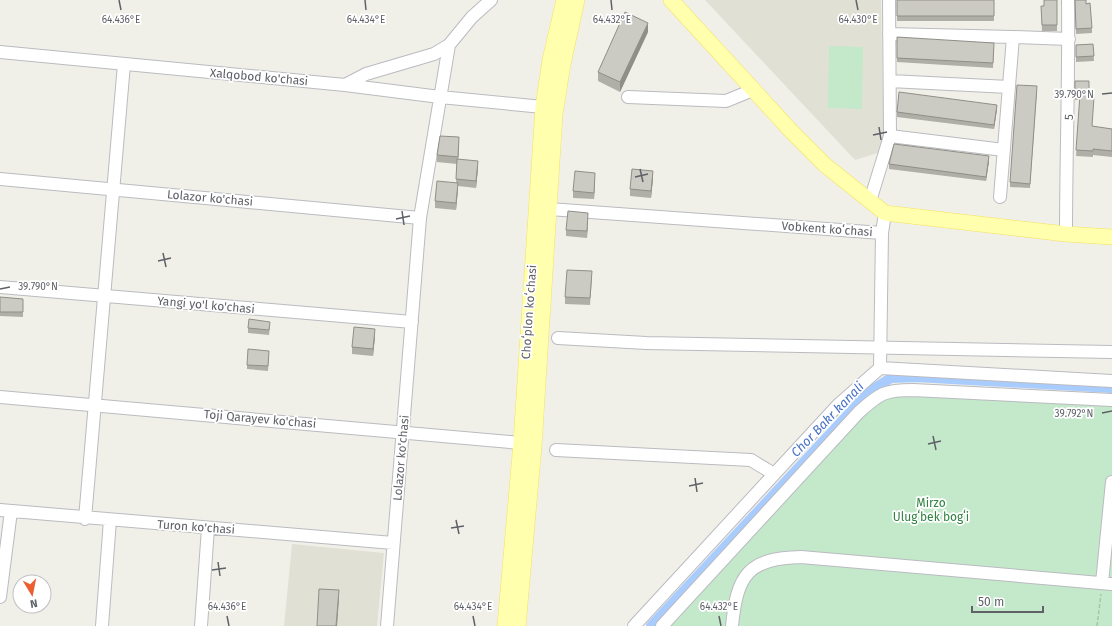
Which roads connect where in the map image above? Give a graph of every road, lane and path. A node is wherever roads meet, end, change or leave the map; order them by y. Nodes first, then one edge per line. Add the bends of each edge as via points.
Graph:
1 (491, 0) edge
2 (577, 0) edge
3 (671, 0) edge
4 (889, 0) edge
5 (1068, 0) edge
6 (560, 3) edge
7 (889, 34) junction
8 (1013, 37) junction
9 (1069, 39) junction
10 (449, 45) junction
11 (0, 52) edge
12 (124, 64) junction
13 (890, 80) junction
14 (345, 85) junction
15 (1009, 87) junction
16 (753, 90) junction
17 (440, 97) junction
18 (628, 97) dead end
19 (543, 107) junction
20 (890, 136) junction
21 (1004, 150) junction
22 (0, 179) edge
23 (112, 189) junction
24 (1000, 197) dead end
25 (870, 201) junction
26 (548, 209) junction
27 (885, 213) junction
28 (420, 218) junction
29 (882, 233) junction
30 (1066, 234) junction
31 (1112, 237) edge
32 (0, 287) edge
33 (104, 296) junction
34 (412, 322) junction
35 (558, 338) dead end
36 (882, 348) junction
37 (1112, 352) edge
38 (880, 368) junction
39 (1112, 380) edge
40 (0, 396) edge
41 (1112, 400) edge
42 (93, 404) junction
43 (403, 432) junction
44 (521, 443) junction
45 (556, 450) dead end
46 (774, 474) junction
47 (1112, 482) edge
48 (5, 511) edge
49 (85, 519) junction
50 (110, 520) junction
51 (208, 528) junction
52 (392, 542) junction
53 (1107, 584) edge
54 (0, 597) edge
55 (102, 626) edge
56 (201, 626) edge
57 (387, 626) edge
58 (505, 626) edge
59 (518, 626) edge
60 (634, 626) edge
61 (662, 626) edge
62 (732, 626) edge
63 (1096, 626) edge

1 - 10 street via 472,17
2 - 26 main road, Choʻplon koʻchasi via 555,114
3 - 16 main road
4 - 7 street
5 - 9 street, 5 / 5
6 - 19 main road, Choʻplon koʻchasi
7 - 8 street
7 - 13 street
8 - 9 street
8 - 15 street
9 - 30 street, 5 / 5
10 - 14 street via 434,54 366,74
10 - 17 street, Lolazor ko'chasi
11 - 12 street, Xalqobod ko'chasi
12 - 14 street, Xalqobod ko'chasi
12 - 23 street
13 - 15 street
13 - 20 street
14 - 17 street, Xalqobod ko'chasi
15 - 21 street
16 - 18 street via 726,101
16 - 25 main road via 825,165
17 - 19 street, Xalqobod ko'chasi
17 - 28 street, Lolazor ko'chasi
19 - 44 main road, Choʻplon koʻchasi
20 - 21 street
20 - 25 street
21 - 24 street
22 - 23 street, Lolazor ko'chasi
23 - 28 street, Lolazor ko'chasi
23 - 33 street
25 - 27 main road
26 - 29 street, Vobkent koʻchasi
26 - 59 main road, Choʻplon koʻchasi via 534,446
27 - 29 street, Vobkent koʻchasi
27 - 30 main road, Vobkent koʻchasi
28 - 34 street, Lolazor ko'chasi
29 - 36 street
30 - 31 main road, Vobkent koʻchasi
32 - 33 street, Yangi yo'l ko'chasi
33 - 34 street, Yangi yo'l ko'chasi
33 - 42 street
34 - 43 street, Lolazor ko'chasi
35 - 36 street via 646,343
36 - 37 street
36 - 38 street
38 - 39 street
38 - 46 street via 838,405
40 - 42 street, Toji Qarayev ko'chasi
41 - 61 street via 913,390 883,393 859,412
42 - 43 street, Toji Qarayev ko'chasi
42 - 49 street
43 - 44 street, Toji Qarayev ko'chasi
43 - 52 street, Lolazor ko'chasi
44 - 58 main road, Choʻplon koʻchasi
45 - 46 street via 751,460
46 - 60 street
47 - 53 street
48 - 49 street, Turon ko'chasi
48 - 54 street
49 - 50 street, Turon ko'chasi
50 - 51 street, Turon ko'chasi
50 - 55 street
51 - 52 street, Turon ko'chasi
51 - 56 street
52 - 57 street, Lolazor ko'chasi
53 - 62 street via 801,557 782,558 758,565 745,577 737,593
53 - 63 path

